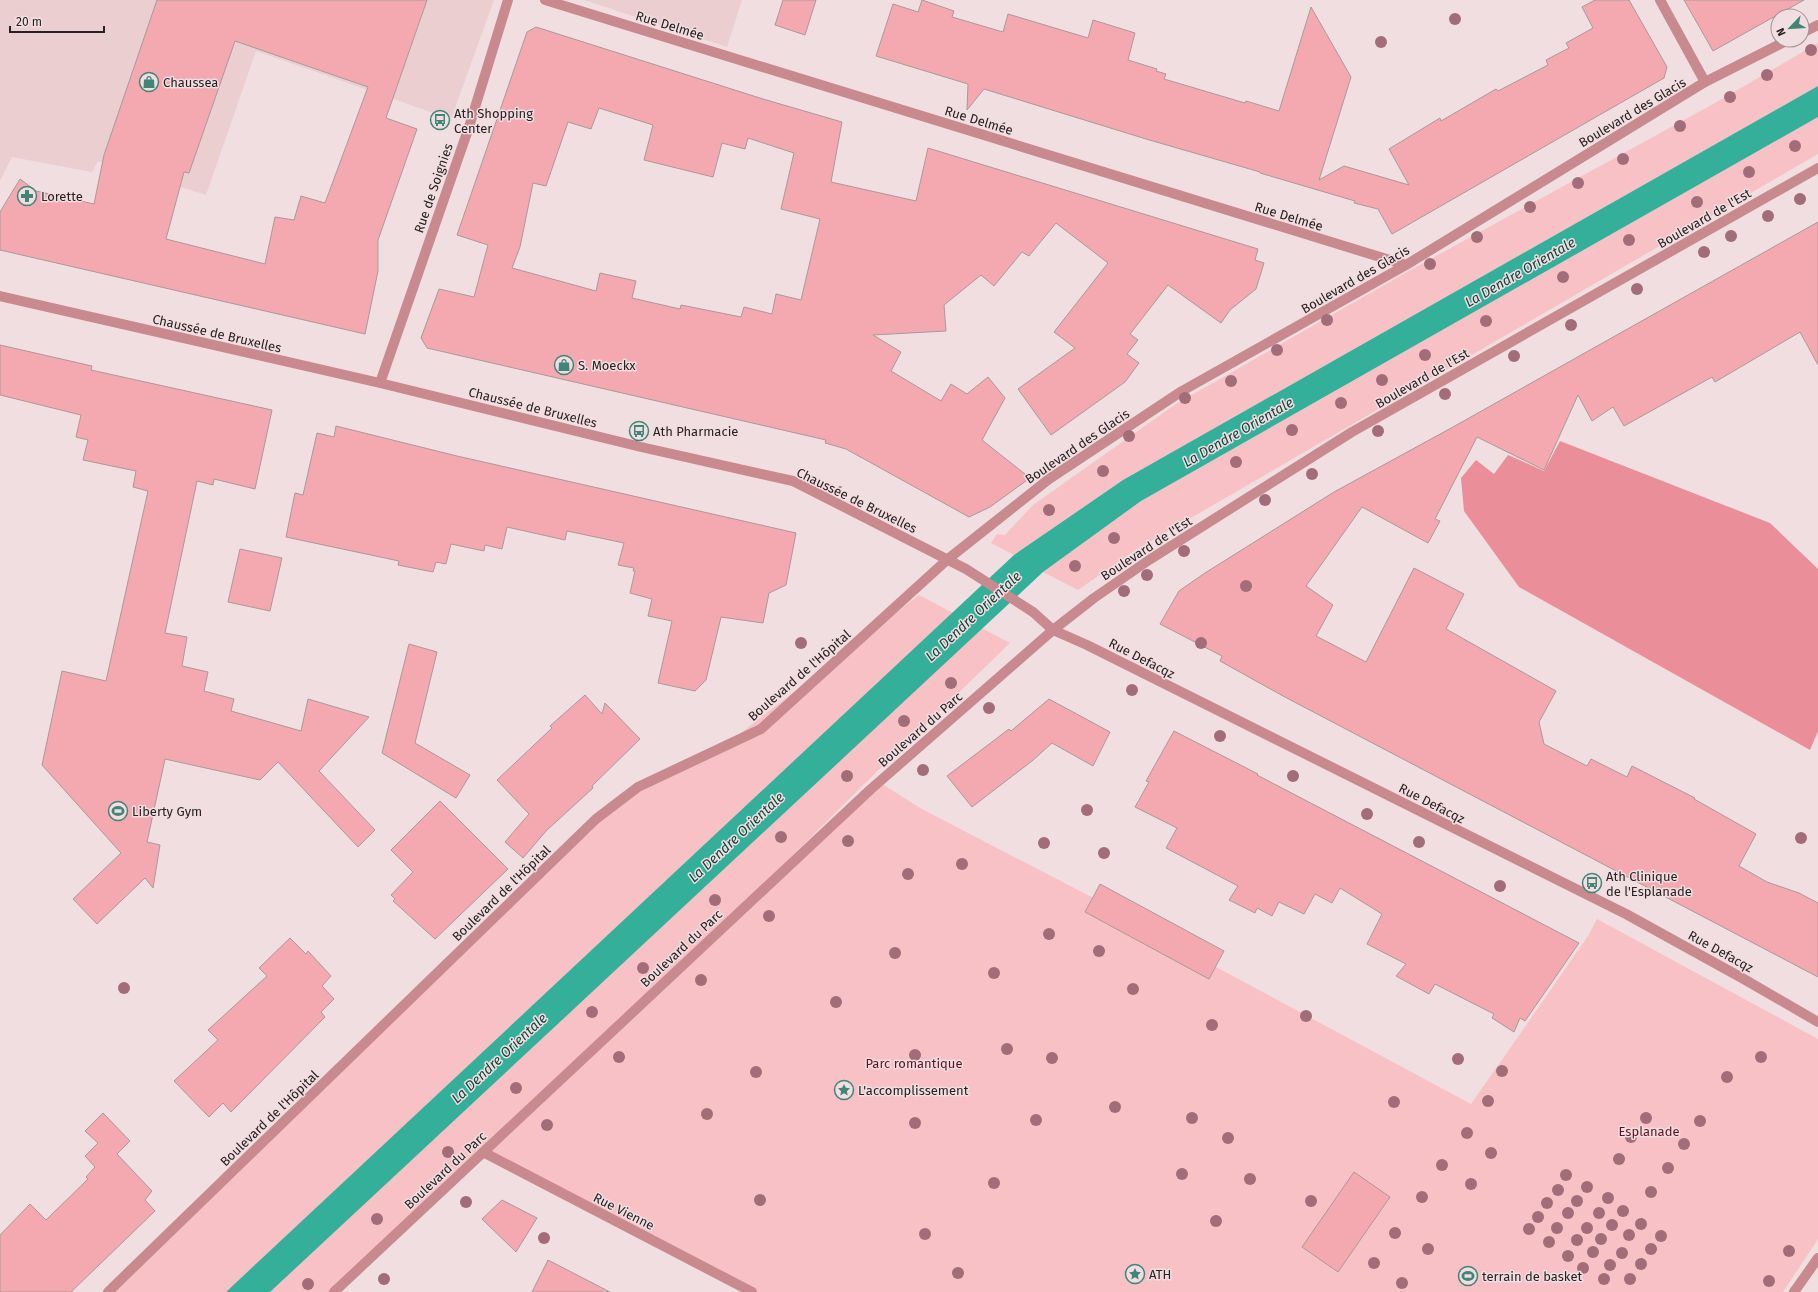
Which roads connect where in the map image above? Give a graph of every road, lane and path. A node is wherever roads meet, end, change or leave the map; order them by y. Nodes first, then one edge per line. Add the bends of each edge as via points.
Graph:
1 (508, 0) edge
2 (545, 0) edge
3 (1660, 0) edge
4 (1772, 48) edge
5 (1706, 82) junction
6 (1818, 168) edge
7 (1406, 265) junction
8 (0, 296) edge
9 (380, 383) junction
10 (948, 560) junction
11 (1033, 612) joint
12 (1053, 630) junction
13 (1818, 1022) edge
14 (484, 1152) junction
15 (1818, 1258) edge
16 (108, 1292) edge
17 (334, 1292) edge
18 (752, 1292) edge
19 (1794, 1292) edge

1 - 9 street, Rue de Soignies via 468,126
2 - 7 street, Rue Delmée
3 - 5 street
4 - 5 street, Boulevard des Glacis
5 - 7 street, Boulevard des Glacis
6 - 12 street, Boulevard de l'Est via 1352,432 1149,560
7 - 10 street, Boulevard des Glacis via 1182,391 1049,479
8 - 9 street, Chaussée de Bruxelles
9 - 10 street, Chaussée de Bruxelles via 793,481
10 - 11 street, Chaussée de Bruxelles
10 - 16 street, Boulevard de l'Hôpital via 761,729 638,787 596,819
11 - 12 street, Rue Defacqz
12 - 13 street, Rue Defacqz via 1626,914
12 - 14 street, Boulevard du Parc via 871,789
14 - 17 street, Boulevard du Parc
14 - 18 street, Rue Vienne
15 - 19 street

